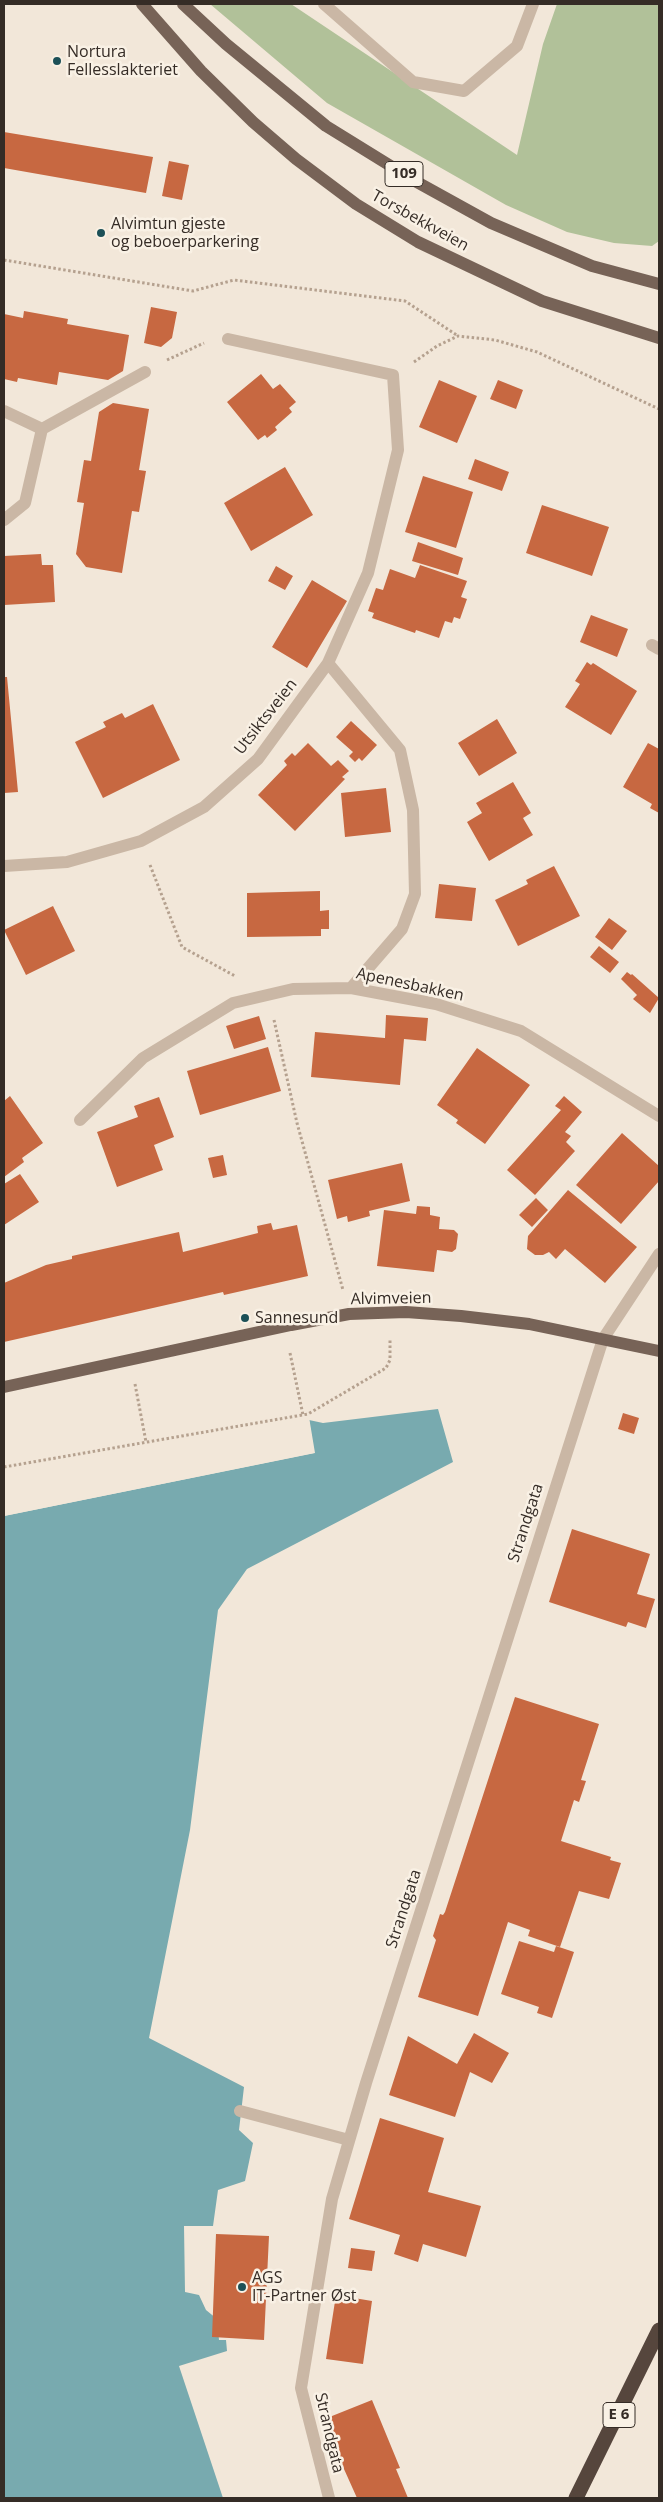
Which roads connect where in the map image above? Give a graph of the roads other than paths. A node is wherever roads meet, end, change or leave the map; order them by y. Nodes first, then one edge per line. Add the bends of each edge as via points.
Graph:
1 (142, 4) edge
2 (183, 4) edge
3 (324, 4) edge
4 (532, 4) edge
5 (659, 284) edge
6 (659, 338) edge
7 (228, 339) road end
8 (145, 372) road end
9 (4, 411) edge
10 (42, 429) junction
11 (4, 520) edge
12 (328, 662) junction
13 (4, 866) edge
14 (351, 988) junction
15 (659, 1116) edge
16 (80, 1120) dead end
17 (659, 1254) edge
18 (603, 1339) junction
19 (659, 1351) edge
20 (4, 1387) edge
21 (240, 2111) dead end
22 (349, 2140) junction
23 (659, 2330) edge
24 (329, 2498) edge
25 (576, 2498) edge

1 - 6 main road, Torsbekkveien via 253,122 356,204 418,242 542,302
2 - 5 main road, Torsbekkveien / 109 via 226,44 326,126 415,182 491,223 592,266
3 - 4 street via 413,82 464,91 517,46
7 - 12 street, Utsiktsveien via 393,375 398,450 368,573
8 - 10 street
9 - 10 street
10 - 11 street via 25,503
12 - 13 street, Utsiktsveien via 258,759 204,807 141,841 68,862
12 - 14 street via 400,750 413,810 415,894 402,928
14 - 15 street, Apenesbakken via 436,1004 521,1031
14 - 16 street, Apenesbakken via 293,989 233,1003 143,1058
17 - 18 street, Strandgata
18 - 19 main road, Alvimveien
18 - 20 main road, Alvimveien via 529,1324 462,1316 406,1312 349,1314
18 - 22 street, Strandgata
21 - 22 street
22 - 24 street, Strandgata via 332,2199 301,2388
23 - 25 highway, E 6

